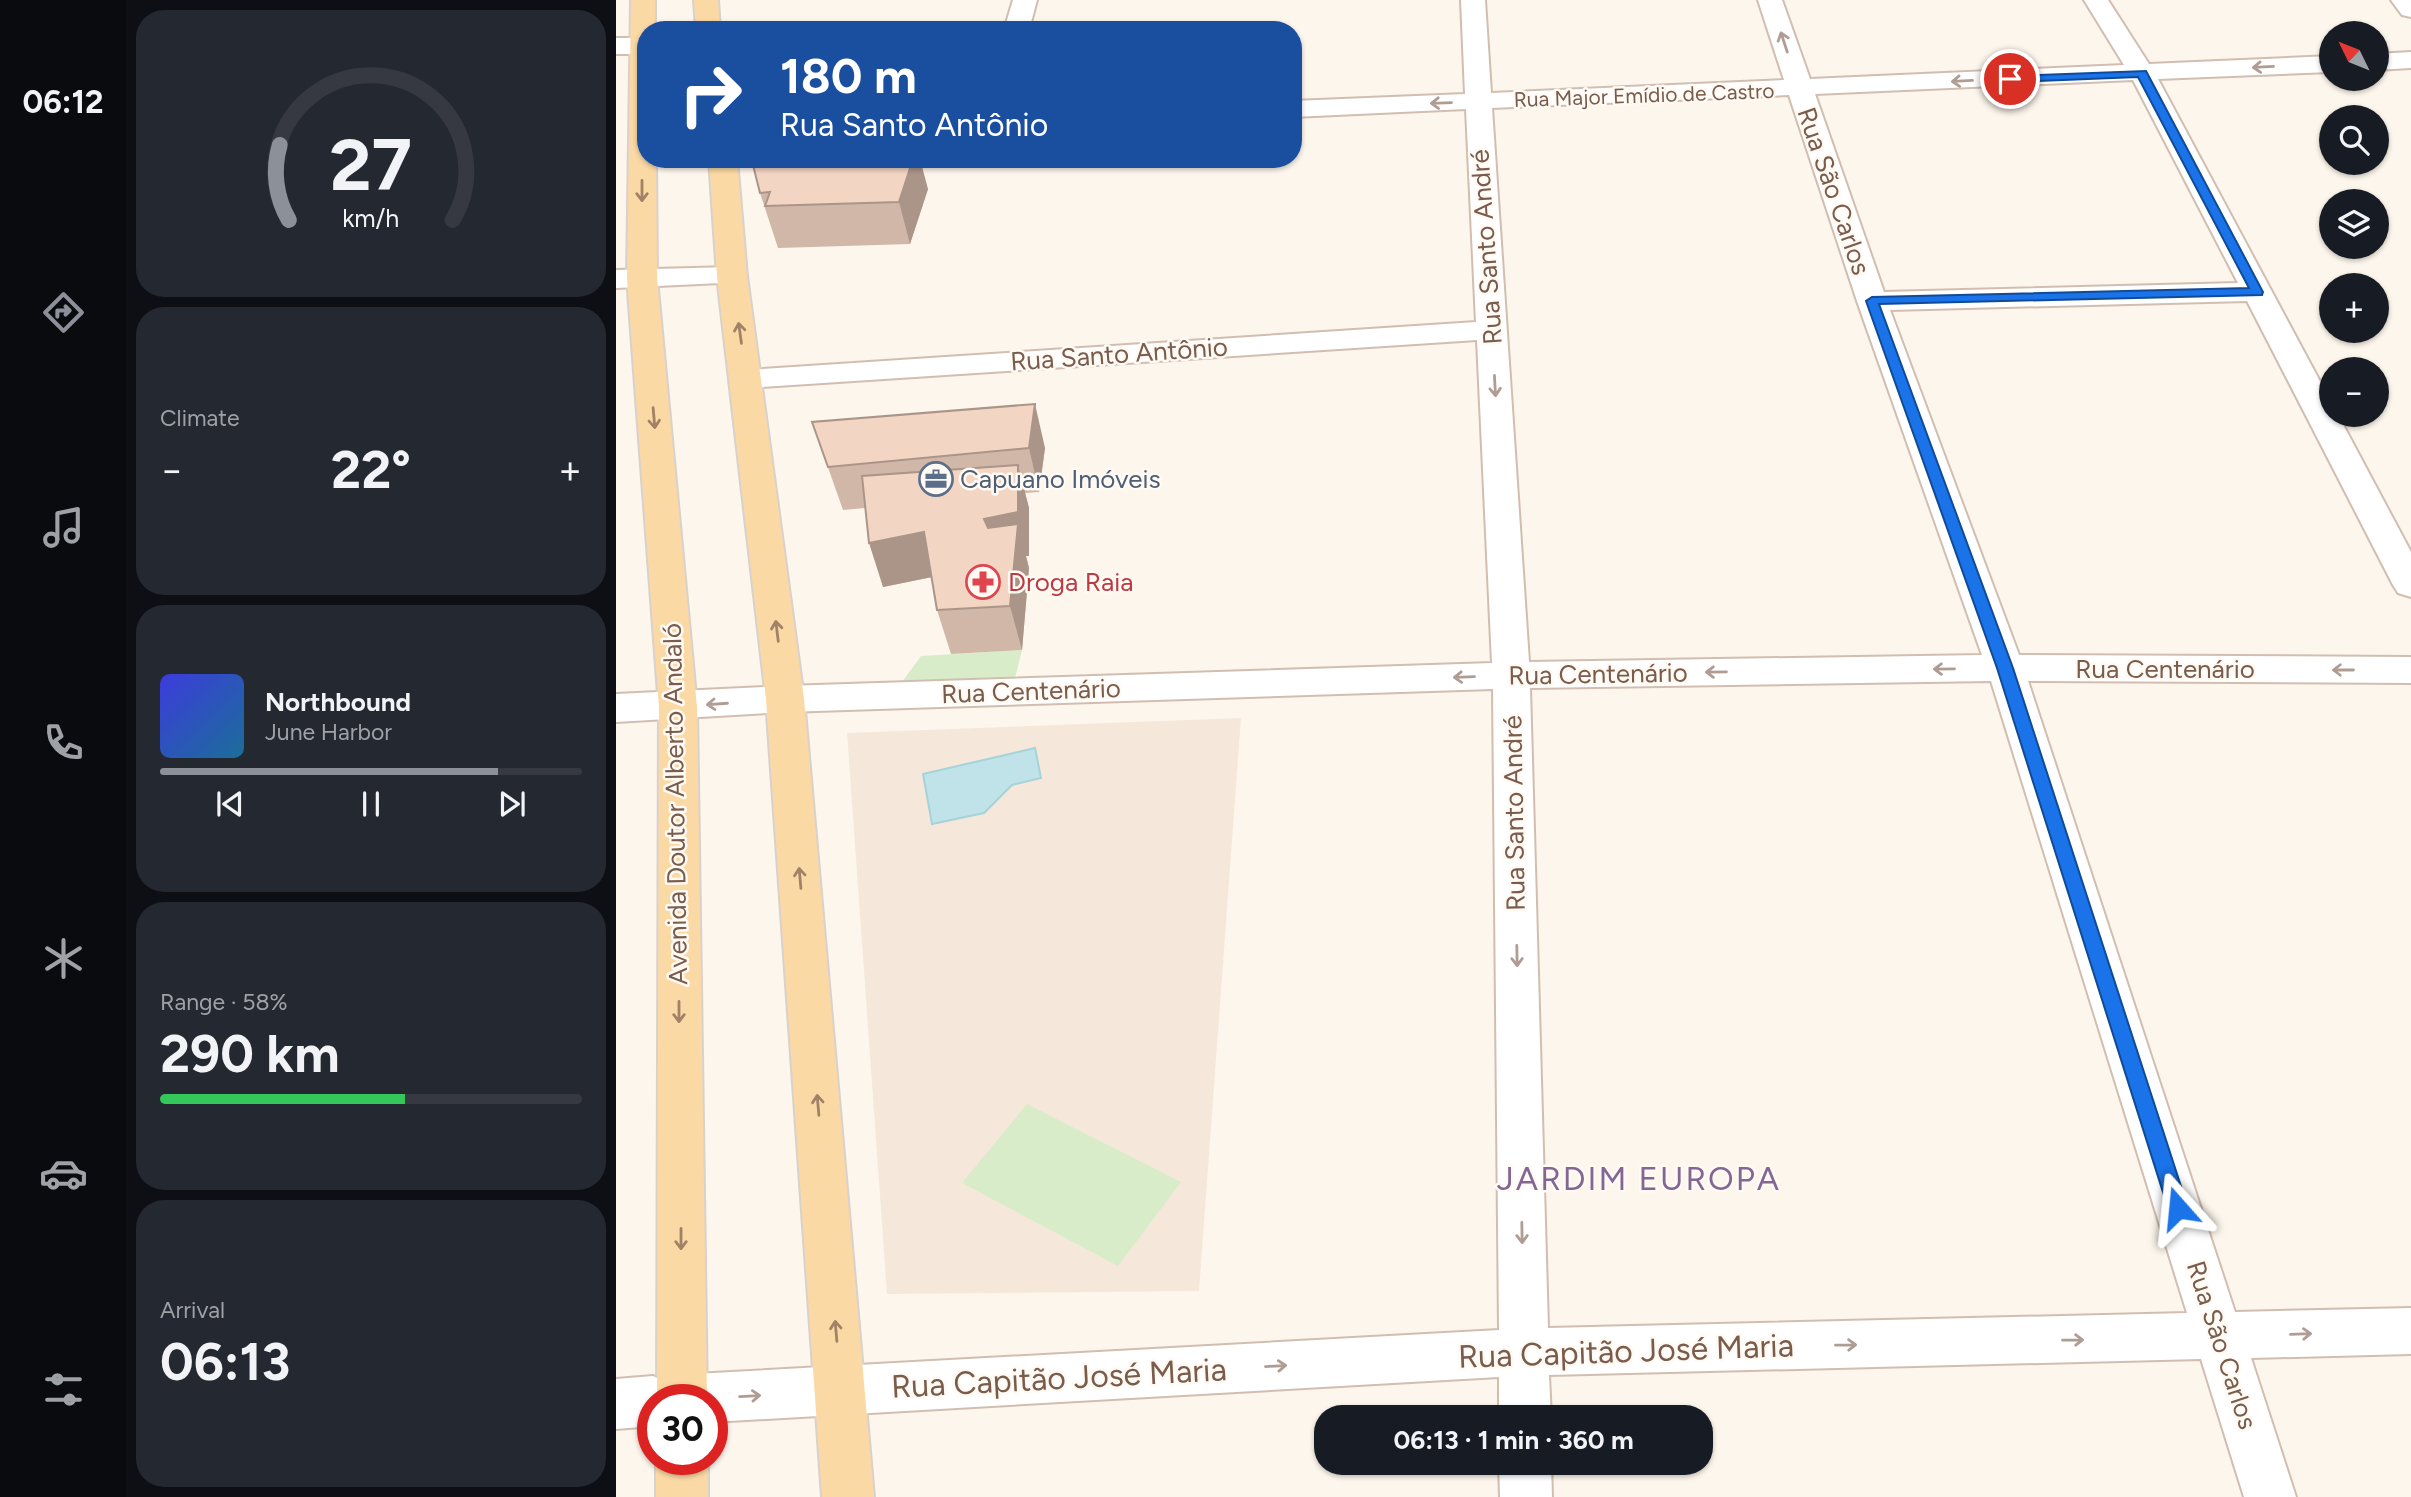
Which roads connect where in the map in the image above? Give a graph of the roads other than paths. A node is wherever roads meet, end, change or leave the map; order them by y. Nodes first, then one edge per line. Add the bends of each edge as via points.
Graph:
1 (643, 0) edge
2 (706, 0) edge
3 (1025, 0) edge
4 (1473, 0) edge
5 (1770, 0) edge
6 (2096, 0) edge
7 (2403, 0) edge
8 (2411, 10) edge
9 (639, 21) edge
10 (707, 21) edge
11 (1019, 21) edge
12 (635, 46) edge
13 (2411, 61) edge
14 (2389, 62) edge
15 (2319, 65) edge
16 (2142, 73) junction
17 (1799, 89) junction
18 (1478, 102) junction
19 (1302, 109) edge
20 (724, 168) edge
21 (732, 276) junction
22 (629, 279) edge
23 (2257, 292) junction
24 (1872, 301) junction
25 (1492, 330) junction
26 (747, 379) junction
27 (2411, 585) edge
28 (2005, 668) junction
29 (2411, 670) edge
30 (1511, 675) junction
31 (786, 699) junction
32 (678, 707) junction
33 (616, 708) edge
34 (2411, 1331) edge
35 (2219, 1337) junction
36 (1524, 1352) junction
37 (682, 1384) edge
38 (841, 1390) junction
39 (728, 1397) edge
40 (637, 1402) edge
41 (616, 1404) edge
42 (1525, 1405) edge
43 (682, 1475) edge
44 (1525, 1475) edge
45 (682, 1497) edge
46 (848, 1497) edge
47 (1525, 1497) edge
48 (2270, 1497) edge

1 - 9 main road, Avenida Doutor Alberto Andaló
2 - 10 main road
3 - 11 street
4 - 18 street, Rua Santo André
17 -> 5 street, Rua São Carlos
6 - 16 street
7 - 8 street
12 -> 22 main road, Avenida Doutor Alberto Andaló
13 - 14 street
15 -> 16 street, Rua Major Emídio de Castro
16 -> 17 street, Rua Major Emídio de Castro
16 - 23 street
17 - 18 street, Rua Major Emídio de Castro
17 - 24 street, Rua São Carlos
18 -> 19 street, Rua Major Emídio de Castro
18 - 25 street, Rua Santo André
20 - 21 main road
21 - 22 street
26 -> 21 main road
22 -> 32 main road, Avenida Doutor Alberto Andaló
23 - 24 street
23 - 27 street
24 - 28 street, Rua São Carlos
25 - 26 street, Rua Santo Antônio
25 -> 30 street, Rua Santo André
31 -> 26 main road
29 -> 28 street, Rua Centenário
28 -> 30 street, Rua Centenário
28 - 35 street, Rua São Carlos
30 -> 31 street, Rua Centenário
30 -> 36 street, Rua Santo André
31 -> 32 street, Rua Centenário
38 -> 31 main road
32 - 33 street, Rua Centenário
32 -> 37 main road, Avenida Doutor Alberto Andaló
35 -> 34 street, Rua Capitão José Maria
36 -> 35 street, Rua Capitão José Maria
35 - 48 street, Rua São Carlos
38 -> 36 street, Rua Capitão José Maria
36 - 42 street, Rua Santo André
39 -> 38 street, Rua Capitão José Maria
38 - 46 main road
40 - 41 street
43 - 45 main road
44 - 47 street

